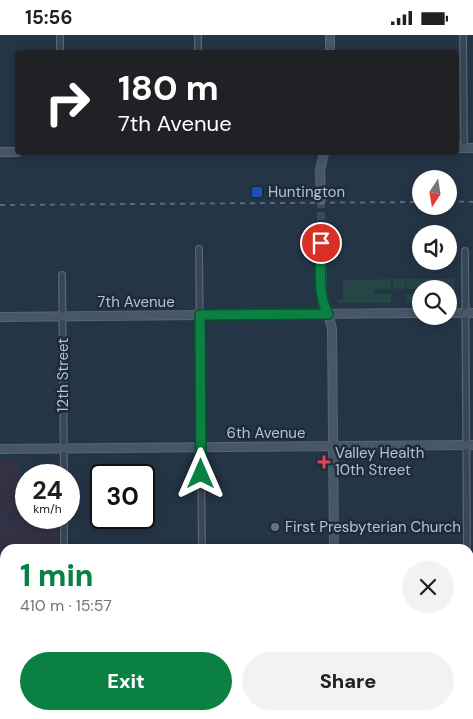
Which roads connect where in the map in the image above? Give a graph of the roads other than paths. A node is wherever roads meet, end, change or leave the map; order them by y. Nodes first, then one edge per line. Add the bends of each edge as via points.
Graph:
1 (60, 35) edge
2 (198, 35) edge
3 (330, 35) edge
4 (463, 35) edge
5 (60, 50) edge
6 (198, 50) edge
7 (330, 50) edge
8 (460, 148) edge
9 (473, 148) edge
10 (0, 152) edge
11 (15, 152) edge
12 (324, 155) edge
13 (320, 200) tunnel mouth
14 (321, 243) tunnel mouth
15 (199, 249) dead end
16 (465, 251) dead end
17 (62, 275) dead end
18 (412, 313) edge
19 (469, 313) edge
20 (328, 314) junction
21 (200, 315) junction
22 (62, 316) junction
23 (0, 317) edge
24 (470, 445) edge
25 (334, 446) junction
26 (201, 447) junction
27 (0, 449) edge
28 (63, 449) junction
29 (64, 464) edge
30 (64, 529) edge
31 (64, 544) edge
32 (202, 544) edge
33 (334, 544) edge
34 (467, 544) edge

1 - 5 street
2 - 6 street
3 - 7 street
4 - 8 street
8 - 9 street
10 - 11 street
12 - 13 street
14 - 20 street via 321,288
15 - 21 street
16 - 19 street
17 - 22 street, 12th Street
18 - 20 street, 7th Avenue
19 - 24 street
20 - 21 street, 7th Avenue
20 - 25 street via 332,328
21 - 22 street, 7th Avenue
21 - 26 street
22 - 23 street, 7th Avenue
22 - 28 street, 12th Street
24 - 25 street, 6th Avenue
24 - 34 street
25 - 26 street, 6th Avenue
25 - 33 street
26 - 28 street, 6th Avenue
26 - 32 street
27 - 28 street, 6th Avenue
28 - 29 street, 12th Street
30 - 31 street

